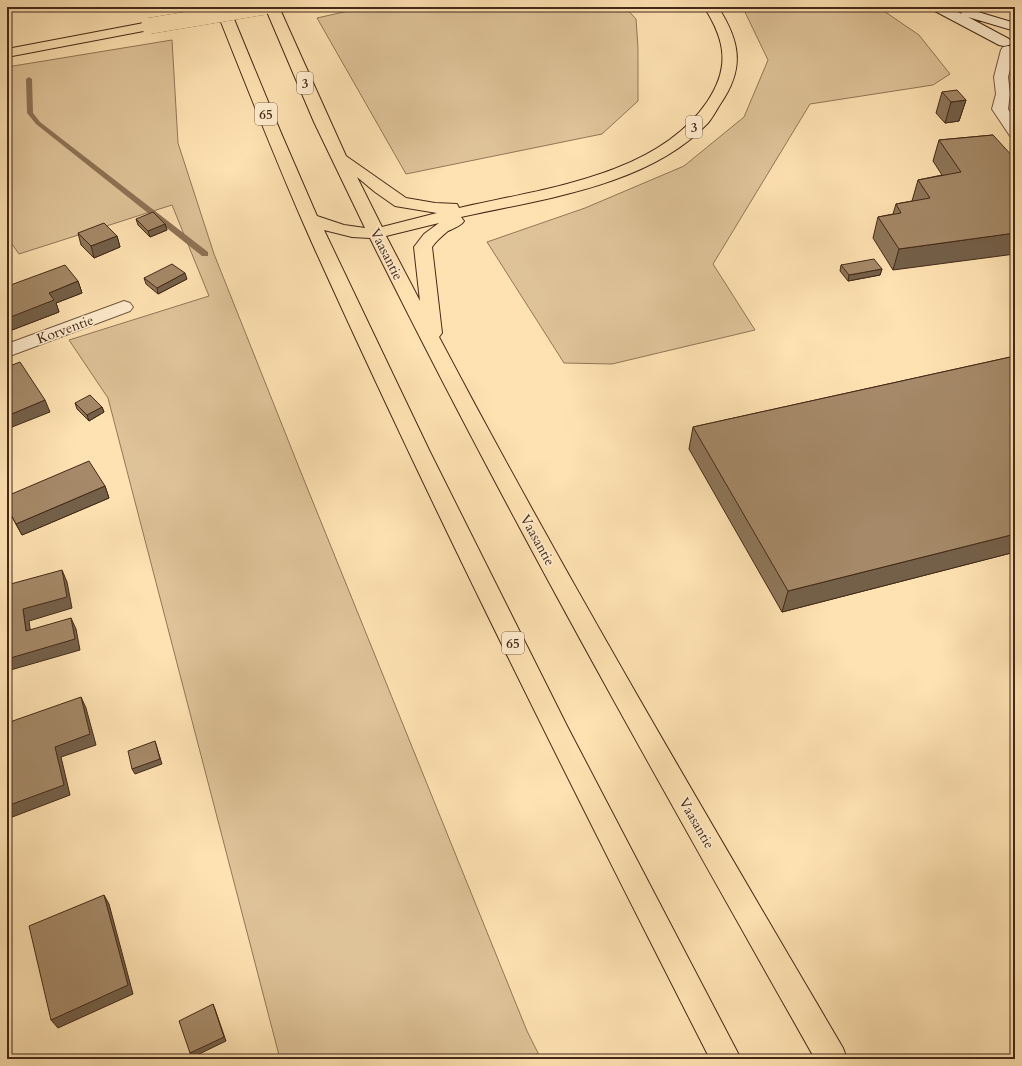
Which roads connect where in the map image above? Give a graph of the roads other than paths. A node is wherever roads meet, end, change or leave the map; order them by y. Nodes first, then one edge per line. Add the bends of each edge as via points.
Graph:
1 (222, 7) edge
2 (263, 7) edge
3 (272, 7) edge
4 (711, 7) edge
5 (938, 7) edge
6 (946, 7) edge
7 (1015, 27) edge
8 (1015, 31) edge
9 (58, 43) junction
10 (1009, 49) edge
11 (7, 50) edge
12 (7, 53) edge
13 (1009, 91) edge
14 (1015, 133) edge
15 (339, 158) junction
16 (488, 206) junction
17 (312, 220) junction
18 (377, 233) junction
19 (124, 307) dead end
20 (435, 348) junction
21 (7, 351) edge
22 (726, 1059) edge
23 (832, 1059) edge

1 - 17 highway, 65 via 273,134
2 - 9 highway, bridge
3 - 15 highway, Vaasantie / 3
4 - 16 highway, 3 via 725,31 731,63 727,80 717,100 704,118 687,134 640,163 608,176 573,188
5 - 10 street
6 - 7 street
8 - 10 street via 1007,35
9 - 11 highway
9 - 12 highway
10 - 13 street via 1001,77
13 - 14 street via 1000,109
15 - 16 highway, 3 via 401,202 435,208
15 - 18 highway, Vaasantie
16 - 18 highway
16 - 20 highway via 442,227 430,236 423,247
17 - 18 highway via 345,232
17 - 22 highway, 65 via 417,445 558,734
18 - 20 highway, Vaasantie
19 - 21 street, Korventie
20 - 23 highway, Vaasantie via 621,691

